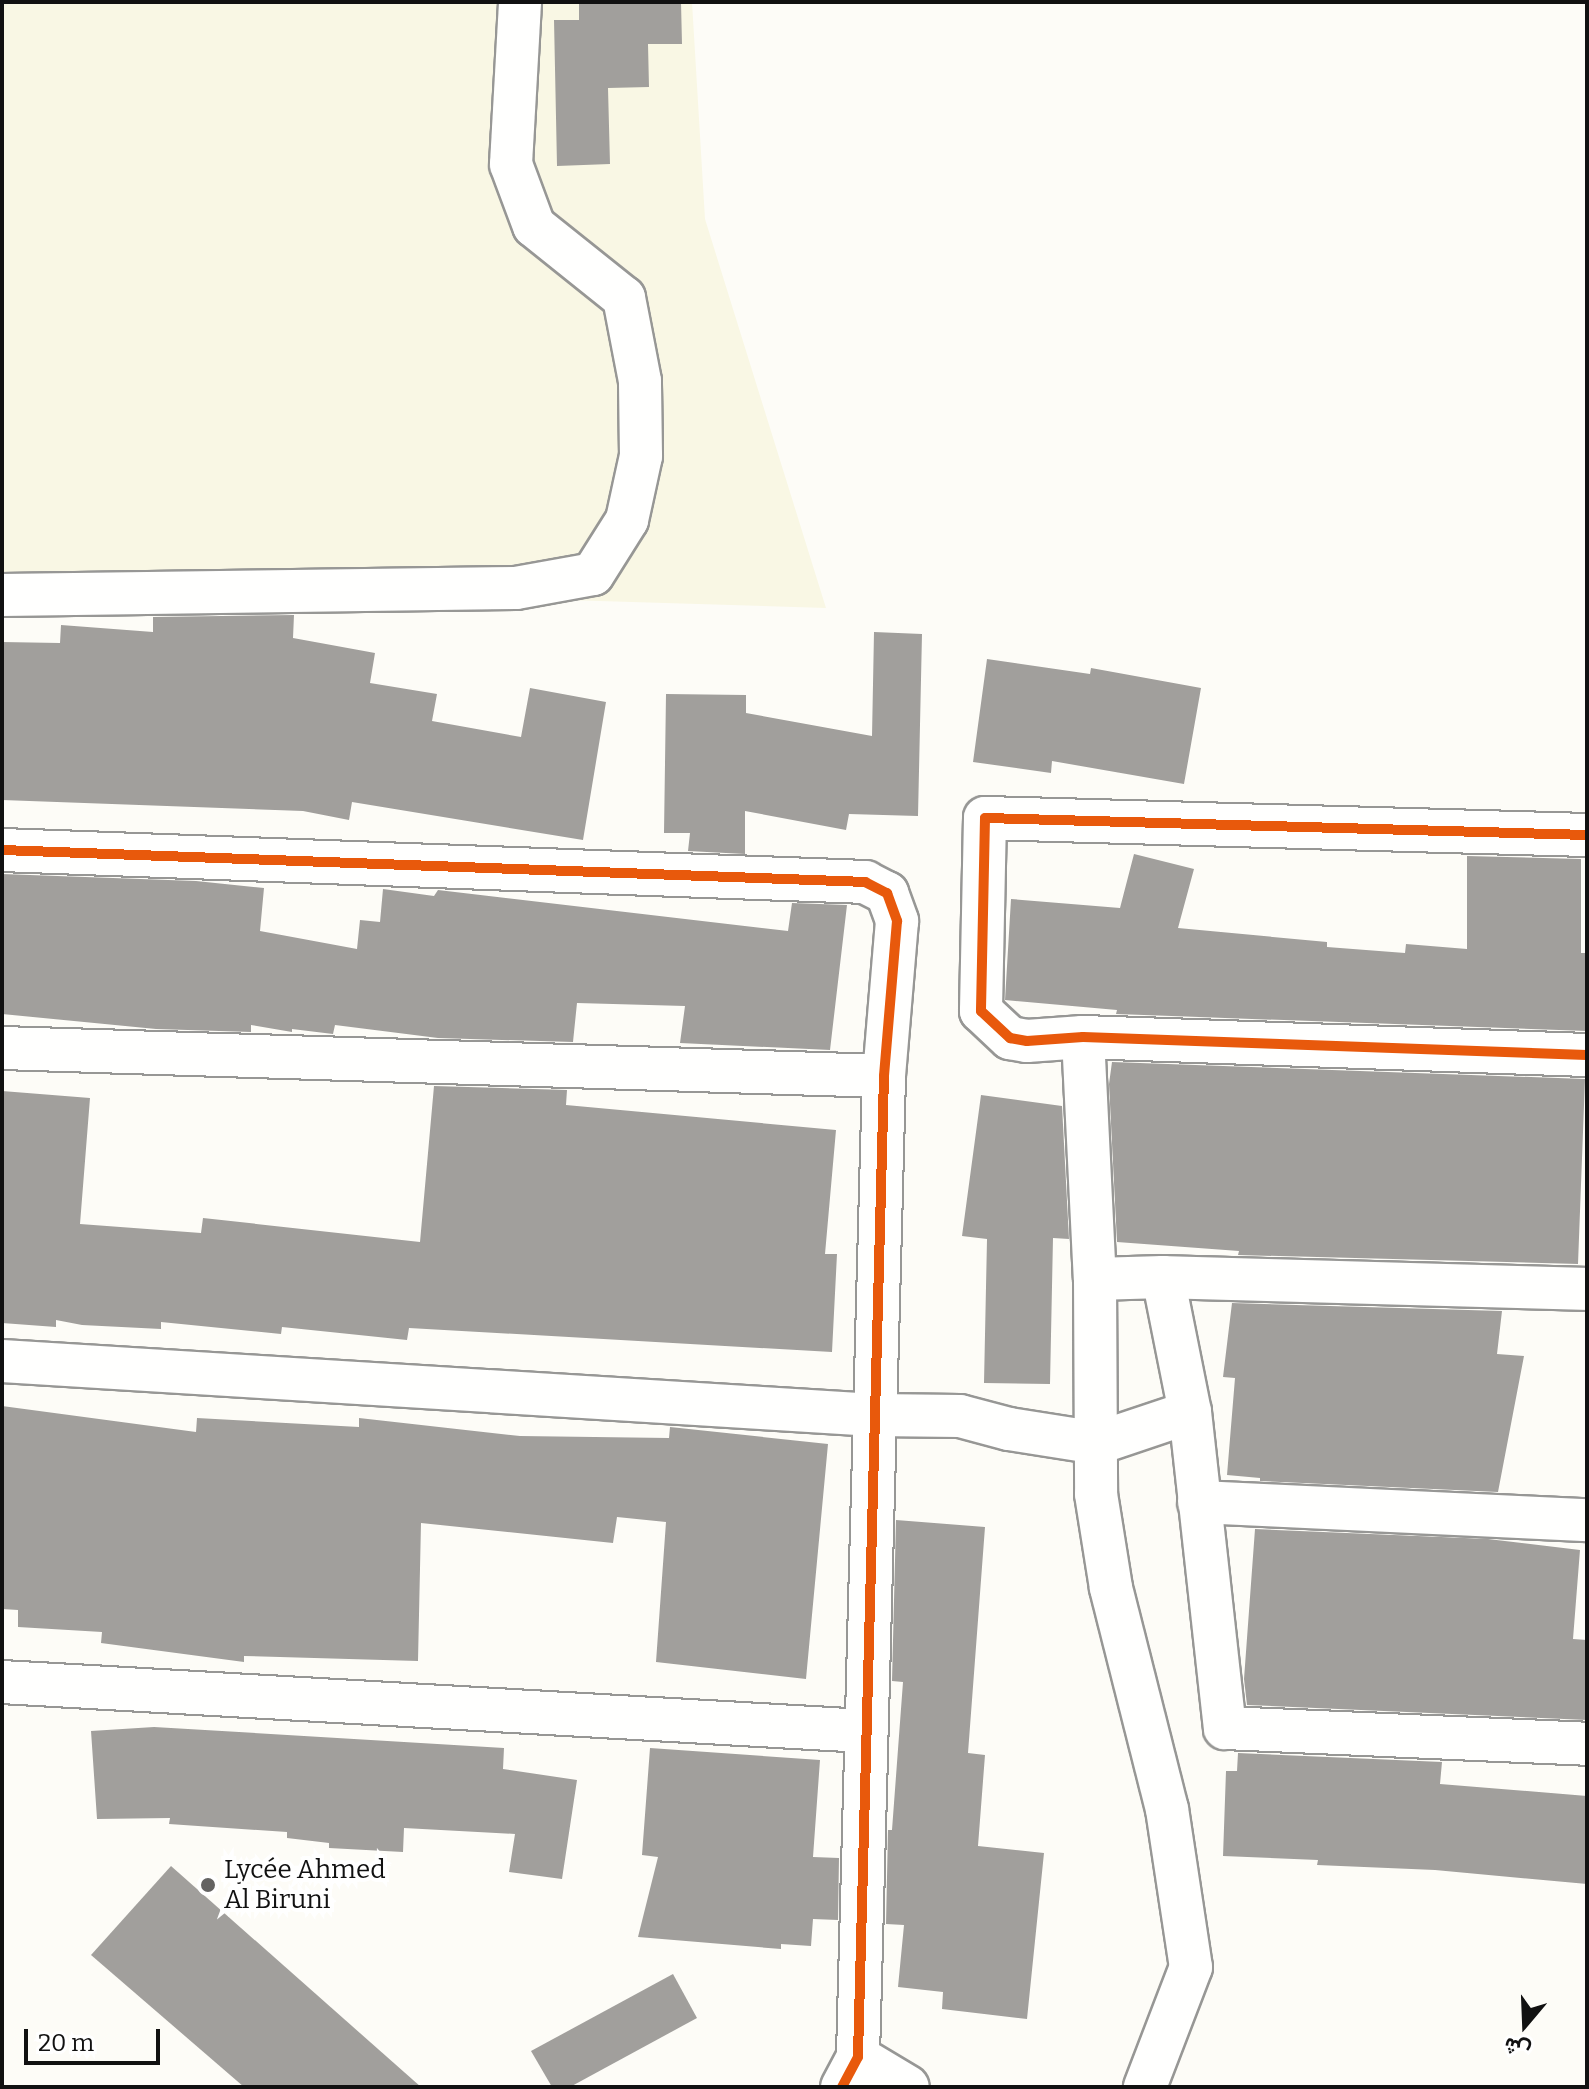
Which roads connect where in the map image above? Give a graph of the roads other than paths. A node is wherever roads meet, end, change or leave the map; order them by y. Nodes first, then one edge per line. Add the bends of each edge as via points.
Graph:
1 (520, 2) edge
2 (2, 595) edge
3 (1587, 835) edge
4 (2, 850) edge
5 (1083, 1037) junction
6 (2, 1048) edge
7 (1587, 1055) edge
8 (884, 1076) junction
9 (1163, 1277) junction
10 (1095, 1279) junction
11 (1587, 1289) edge
12 (2, 1361) edge
13 (1190, 1412) junction
14 (874, 1415) junction
15 (1098, 1443) junction
16 (1199, 1502) junction
17 (1587, 1520) edge
18 (2, 1682) edge
19 (864, 1731) junction
20 (1587, 1744) edge
21 (850, 2072) edge
22 (908, 2087) edge
23 (1145, 2087) edge

1 - 2 street via 511,164 534,226 624,298 640,381 641,456 627,520 593,574 516,588
3 - 5 street via 985,818 981,1011 1010,1038
4 - 8 street via 865,882 887,893 897,921
5 - 7 street
5 - 10 street
6 - 8 street
8 - 14 street
9 - 10 street
9 - 11 street
9 - 13 street
10 - 15 street
12 - 14 street
13 - 15 street
13 - 16 street
14 - 15 street via 960,1416
14 - 19 street
15 - 23 street via 1096,1494 1111,1588 1167,1809 1191,1967
16 - 17 street
16 - 20 street via 1225,1728
18 - 19 street
19 - 21 street
21 - 22 street

